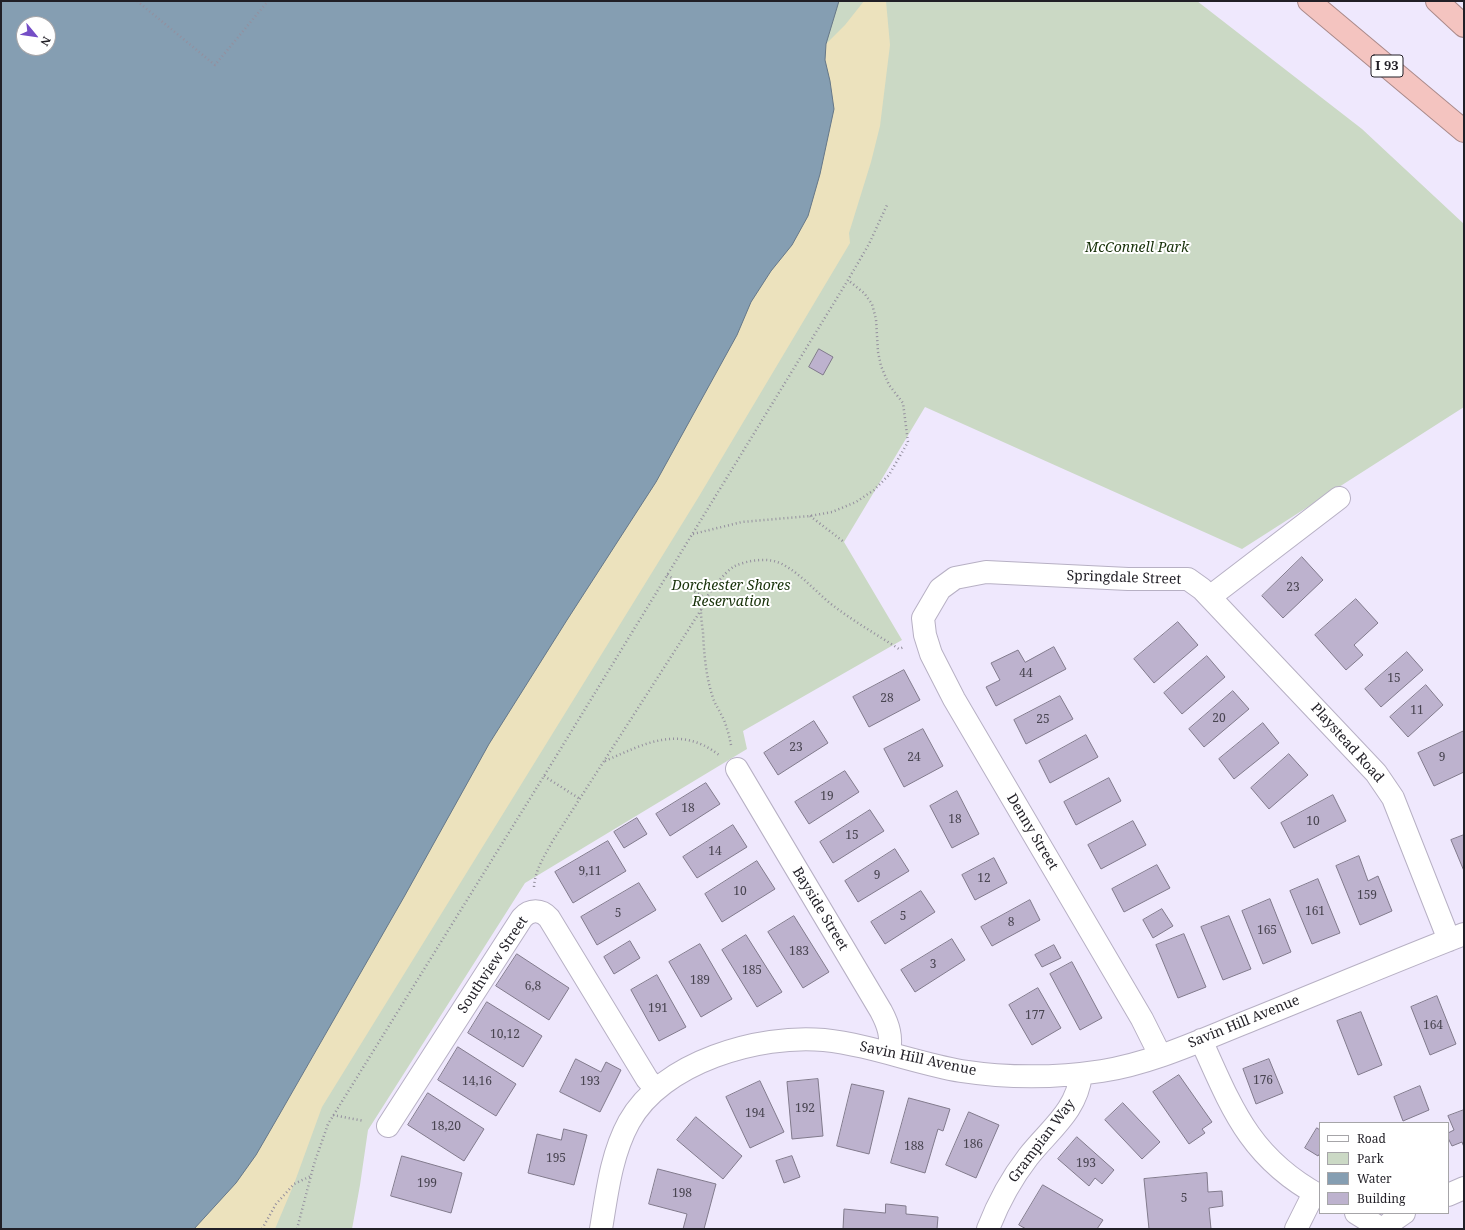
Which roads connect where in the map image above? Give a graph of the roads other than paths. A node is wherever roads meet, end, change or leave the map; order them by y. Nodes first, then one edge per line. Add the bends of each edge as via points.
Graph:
1 (1309, 1) edge
2 (1437, 1) edge
3 (1464, 26) edge
4 (1464, 132) edge
5 (1339, 498) dead end
6 (1211, 596) junction
7 (931, 604) joint
8 (737, 769) road end
9 (1457, 937) edge
10 (1202, 1040) junction
11 (889, 1053) junction
12 (1160, 1055) junction
13 (1081, 1074) junction
14 (656, 1090) junction
15 (388, 1126) road end
16 (1464, 1188) edge
17 (1317, 1195) edge
18 (1449, 1195) edge
19 (1358, 1214) edge
20 (1403, 1214) edge
21 (601, 1229) edge
22 (988, 1229) edge
23 (1296, 1229) edge
24 (1382, 1229) edge
25 (1385, 1229) edge

1 - 4 highway, I 93
2 - 3 highway
5 - 6 street
6 - 7 street, Springdale Street via 1188,579 1128,579 986,572 955,578 940,589
6 - 9 street, Playstead Road via 1385,785
7 - 12 street, Denny Street via 923,618 925,635 969,727 1142,1019
8 - 11 street, Bayside Street via 881,1011 890,1031
9 - 10 street, Savin Hill Avenue
10 - 12 street, Savin Hill Avenue
10 - 17 street via 1237,1117 1249,1136 1275,1165
11 - 13 street, Savin Hill Avenue via 937,1066 983,1074
11 - 14 street, Savin Hill Avenue via 822,1040 783,1040 764,1043 701,1062
12 - 13 street, Savin Hill Avenue via 1124,1067
13 - 22 street, Grampian Way via 1076,1096 1066,1114 1041,1141 1015,1176
14 - 15 street, Southview Street via 549,918 534,911 522,918
14 - 21 street, Savin Hill Avenue via 637,1109 622,1136 611,1169
16 - 18 street
17 - 23 street
19 - 24 street
20 - 25 street

